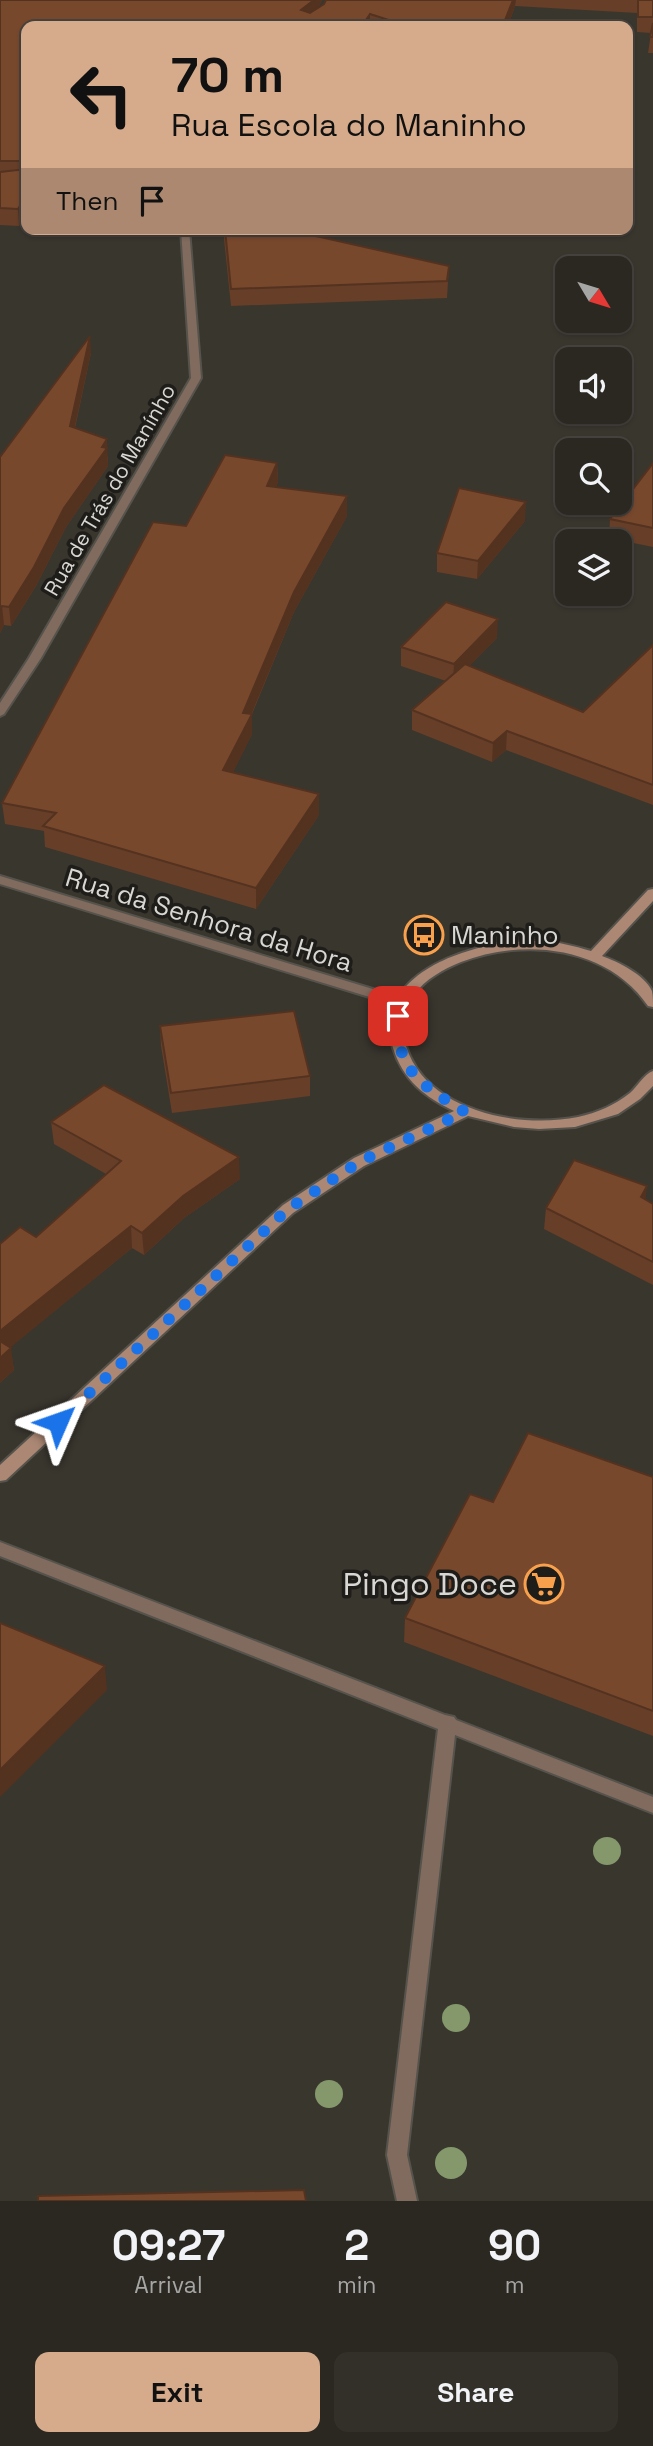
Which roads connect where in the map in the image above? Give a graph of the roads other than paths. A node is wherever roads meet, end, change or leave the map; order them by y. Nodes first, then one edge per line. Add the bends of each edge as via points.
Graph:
1 (185, 235) edge
2 (0, 712) edge
3 (0, 880) edge
4 (653, 893) edge
5 (593, 957) junction
6 (404, 1003) junction
7 (653, 1003) edge
8 (653, 1076) edge
9 (465, 1112) junction
10 (0, 1475) edge
11 (0, 1549) edge
12 (447, 1722) junction
13 (653, 1805) edge
14 (407, 2201) edge

1 - 2 street, Rua de Trás do Manínho via 196,379
3 - 6 street, Rua da Senhora da Hora
4 - 5 main road
5 - 6 main road via 512,944 468,953 437,966 411,989
5 - 7 main road via 631,978
6 - 9 main road via 397,1039 404,1061 423,1086
8 - 9 main road via 631,1099 611,1111 576,1122 534,1126
9 - 10 main road via 359,1162 288,1209
11 - 12 street
12 - 13 street
12 - 14 street via 397,2155

